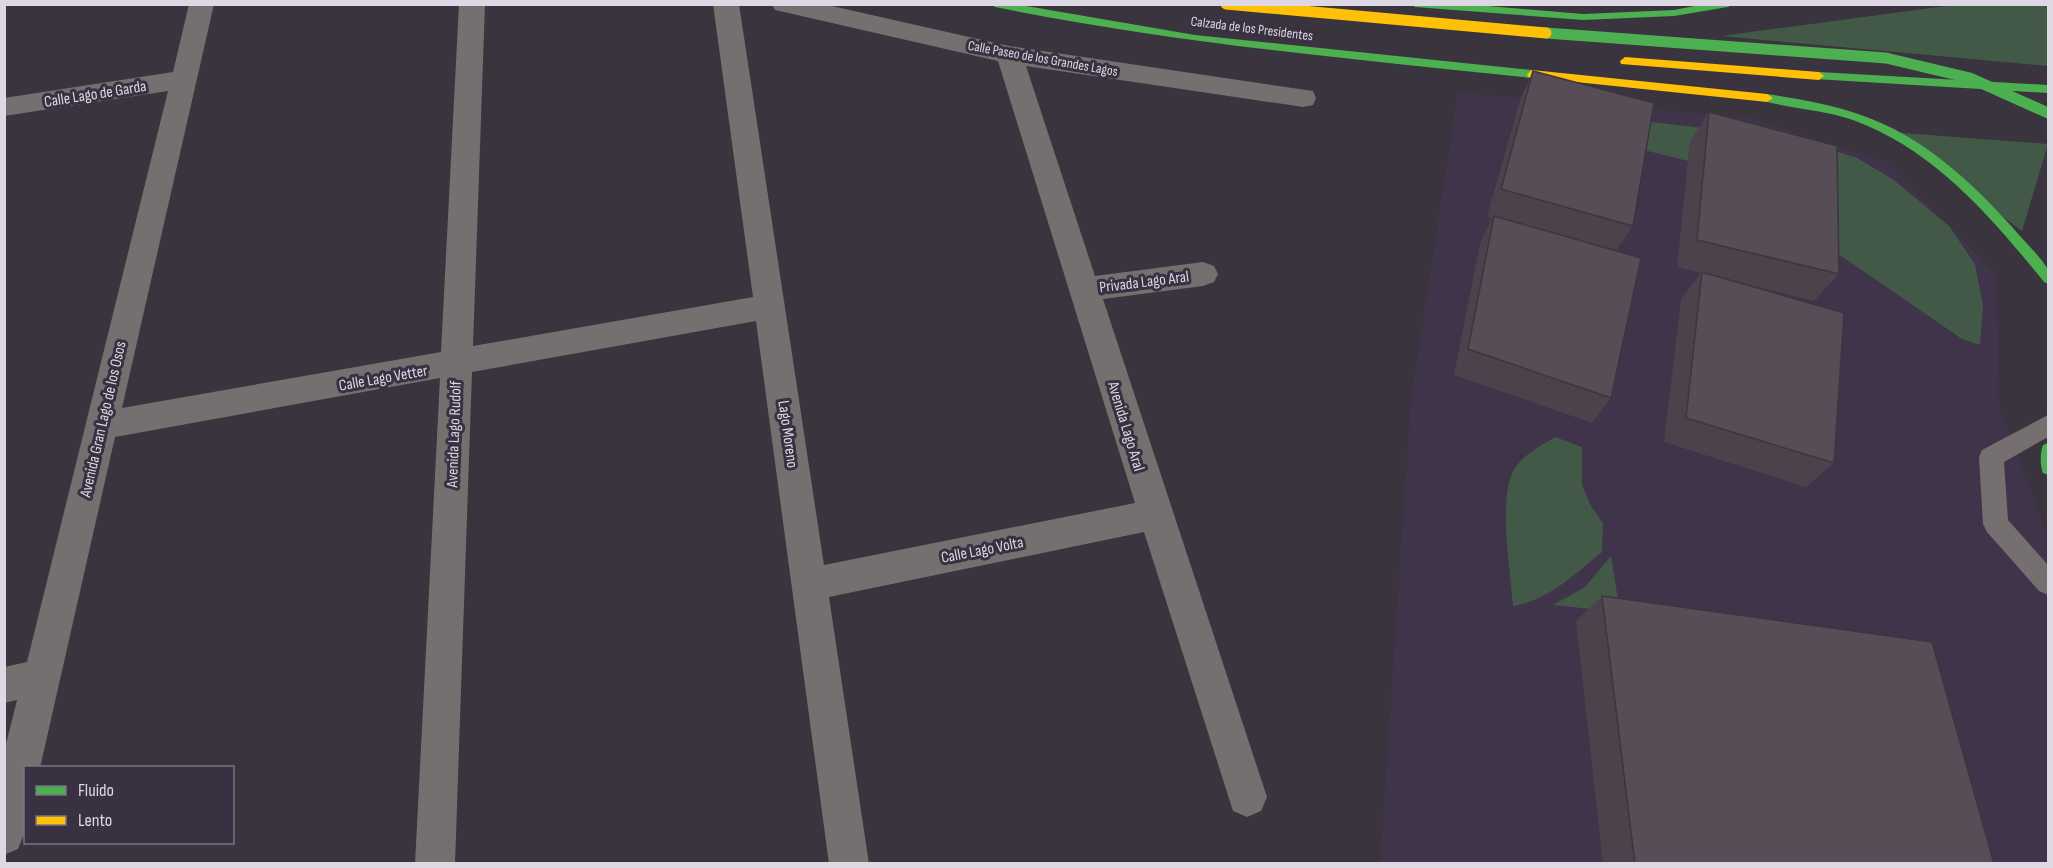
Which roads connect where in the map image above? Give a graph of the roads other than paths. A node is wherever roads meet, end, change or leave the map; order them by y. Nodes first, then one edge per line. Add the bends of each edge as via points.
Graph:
1 (202, 4) edge
2 (472, 4) edge
3 (726, 4) edge
4 (784, 4) edge
5 (995, 4) edge
6 (1226, 4) edge
7 (1415, 4) edge
8 (1728, 4) edge
9 (1009, 55) junction
10 (1497, 55) dead end
11 (1606, 60) dead end
12 (1436, 64) junction
13 (185, 80) junction
14 (2049, 89) edge
15 (1304, 98) dead end
16 (4, 107) edge
17 (2049, 113) edge
18 (1203, 274) dead end
19 (2049, 279) edge
20 (1085, 289) junction
21 (771, 306) junction
22 (456, 364) junction
23 (2049, 425) edge
24 (100, 426) junction
25 (2049, 449) edge
26 (2049, 469) edge
27 (1154, 514) junction
28 (2049, 583) edge
29 (810, 584) junction
30 (41, 677) junction
31 (4, 685) edge
32 (1247, 796) dead end
33 (4, 835) edge
34 (435, 864) edge
35 (849, 864) edge

1 - 13 street, Avenida Gran Lago de los Osos
2 - 22 street, Avenida Lago Rudolf
3 - 21 street, Lago Moreno
4 - 9 street, Calle Paseo de los Grandes Lagos
5 - 12 highway, Calzada de los Presidentes via 1212,40
6 - 17 highway, bridge via 1391,21 1886,57 1929,64 1974,78
7 - 8 highway via 1583,17 1674,13
9 - 15 street, Calle Paseo de los Grandes Lagos
9 - 20 street, Avenida Lago Aral
10 - 12 highway
11 - 14 highway, bridge
12 - 19 highway via 1808,102 1867,120 1920,148 1964,179
13 - 16 street, Calle Lago de Garda
13 - 24 street, Avenida Gran Lago de los Osos
18 - 20 street, Privada Lago Aral
20 - 27 street, Avenida Lago Aral
21 - 22 street, Calle Lago Vetter
21 - 29 street, Lago Moreno
22 - 24 street, Calle Lago Vetter
22 - 34 street, Avenida Lago Rudolf
23 - 28 lane via 1991,457 1996,524
24 - 30 street, Avenida Gran Lago de los Osos
25 - 26 highway
27 - 29 street, Calle Lago Volta
27 - 32 street, Avenida Lago Aral
29 - 35 street, Lago Moreno
30 - 31 street
30 - 33 street, Avenida Gran Lago de los Osos

